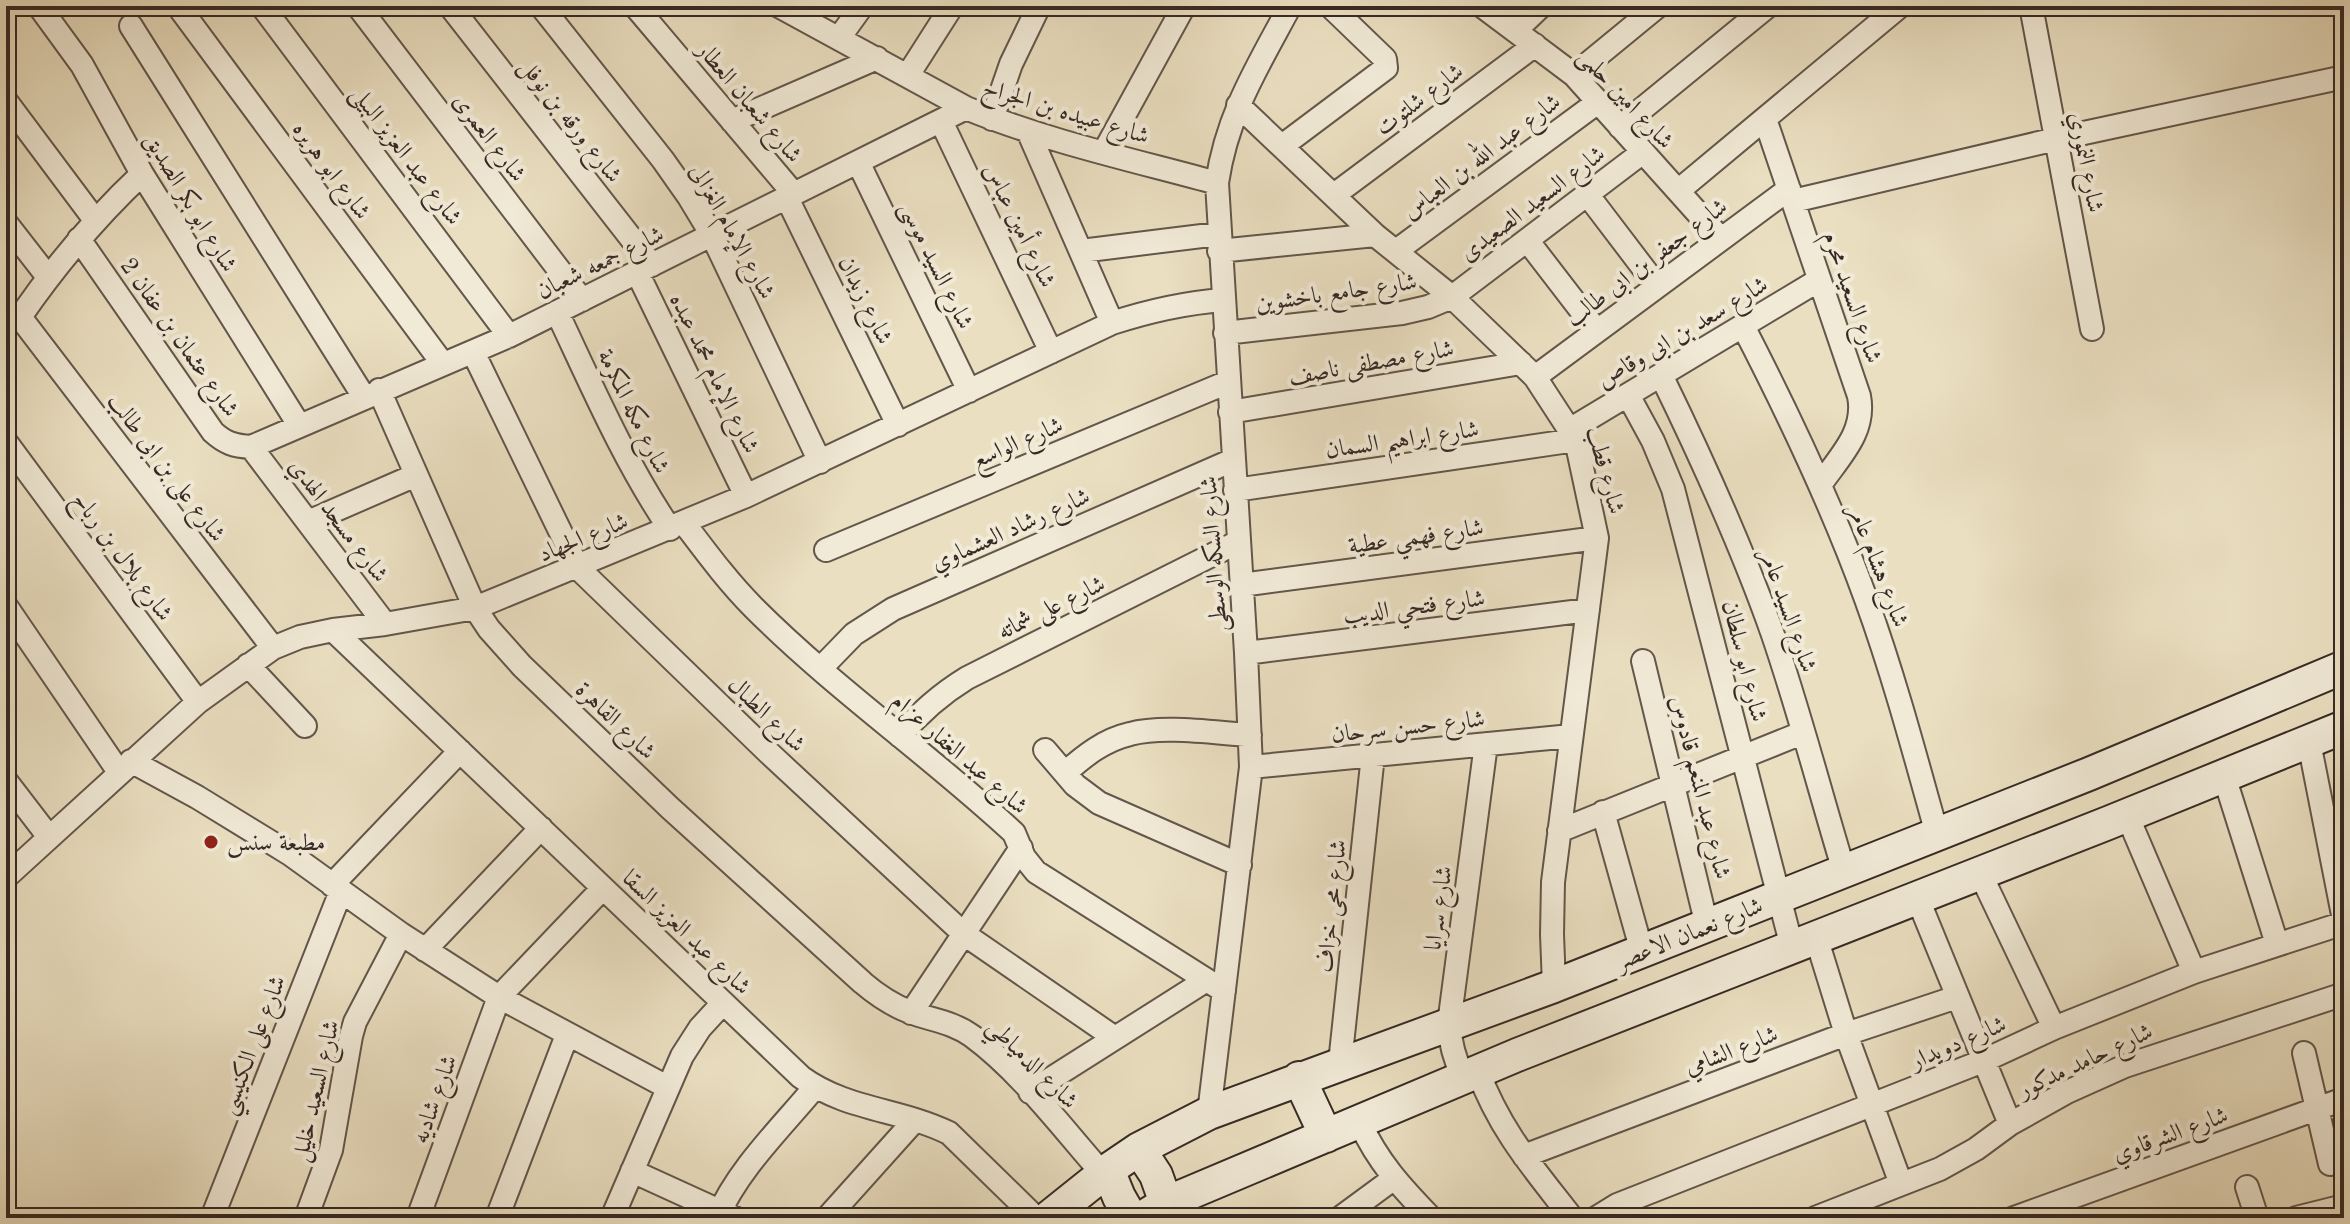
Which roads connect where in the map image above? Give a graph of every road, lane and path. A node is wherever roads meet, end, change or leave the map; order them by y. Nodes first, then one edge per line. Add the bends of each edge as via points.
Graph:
1 (39, 6) edge
2 (178, 6) edge
3 (262, 6) edge
4 (358, 6) edge
5 (450, 6) edge
6 (541, 6) edge
7 (635, 6) edge
8 (779, 6) edge
9 (862, 6) edge
10 (952, 6) edge
11 (1039, 6) edge
12 (1184, 6) edge
13 (1290, 6) edge
14 (1330, 6) edge
15 (1482, 6) edge
16 (1541, 6) edge
17 (1658, 6) edge
18 (1768, 6) edge
19 (2031, 6) edge
20 (1893, 8) edge
21 (131, 26) dead end
22 (1516, 30) junction
23 (839, 38) junction
24 (1535, 45) junction
25 (877, 58) junction
26 (908, 75) junction
27 (1574, 75) junction
28 (2344, 77) edge
29 (6, 101) edge
30 (1598, 102) junction
31 (1238, 105) junction
32 (966, 108) junction
33 (992, 119) junction
34 (1765, 119) junction
35 (732, 121) junction
36 (941, 121) junction
37 (1620, 127) junction
38 (1028, 131) junction
39 (2056, 139) junction
40 (1282, 146) junction
41 (1104, 152) junction
42 (1643, 152) junction
43 (858, 162) junction
44 (142, 174) junction
45 (1217, 183) junction
46 (1678, 191) junction
47 (1587, 194) junction
48 (1334, 195) junction
49 (1791, 195) junction
50 (791, 196) junction
51 (95, 220) junction
52 (6, 223) edge
53 (712, 235) junction
54 (1375, 235) junction
55 (79, 239) junction
56 (1721, 239) junction
57 (1527, 240) junction
58 (1219, 242) junction
59 (1081, 251) junction
60 (1396, 251) junction
61 (645, 269) junction
62 (48, 277) junction
63 (1819, 280) junction
64 (1657, 286) junction
65 (1452, 297) junction
66 (582, 300) junction
67 (1223, 300) junction
68 (557, 312) junction
69 (13, 319) edge
70 (1112, 323) junction
71 (1743, 326) junction
72 (2092, 329) dead end
73 (1597, 331) junction
74 (1225, 333) junction
75 (509, 336) junction
76 (473, 352) junction
77 (1051, 352) junction
78 (443, 364) junction
79 (1528, 370) junction
80 (1661, 375) junction
81 (1228, 382) junction
82 (969, 391) junction
83 (372, 394) junction
84 (1628, 395) junction
85 (1230, 412) junction
86 (299, 425) junction
87 (898, 425) junction
88 (1573, 434) junction
89 (6, 442) edge
90 (251, 447) junction
91 (1233, 460) junction
92 (820, 462) junction
93 (416, 475) junction
94 (1820, 485) junction
95 (1235, 490) junction
96 (746, 496) junction
97 (308, 522) junction
98 (677, 526) junction
99 (1597, 538) junction
100 (1238, 542) junction
101 (826, 550) dead end
102 (578, 568) junction
103 (1241, 585) junction
104 (6, 606) edge
105 (475, 608) junction
106 (1588, 610) junction
107 (385, 624) junction
108 (333, 630) junction
109 (273, 648) junction
110 (1246, 653) junction
111 (1643, 661) dead end
112 (248, 665) junction
113 (2344, 667) edge
114 (821, 668) junction
115 (198, 702) junction
116 (305, 726) dead end
117 (2344, 727) edge
118 (1802, 733) junction
119 (1250, 735) junction
120 (900, 736) junction
121 (1571, 736) junction
122 (2309, 742) junction
123 (1486, 744) junction
124 (1045, 750) dead end
125 (460, 751) junction
126 (1373, 755) junction
127 (1742, 757) junction
128 (125, 766) junction
129 (1251, 767) junction
130 (1065, 773) junction
131 (2089, 774) junction
132 (2224, 776) junction
133 (6, 781) edge
134 (1673, 784) junction
135 (1603, 812) junction
136 (2118, 819) junction
137 (541, 828) junction
138 (1559, 831) junction
139 (1937, 834) junction
140 (49, 837) junction
141 (1021, 848) junction
142 (1240, 865) junction
143 (1844, 871) junction
144 (1980, 873) junction
145 (6, 877) edge
146 (336, 888) junction
147 (603, 888) junction
148 (1779, 897) junction
149 (1917, 897) junction
150 (2344, 922) edge
151 (1707, 926) junction
152 (401, 934) junction
153 (964, 934) junction
154 (1804, 942) junction
155 (2277, 944) junction
156 (425, 950) junction
157 (1642, 952) junction
158 (2194, 972) junction
159 (1214, 986) junction
160 (1554, 986) junction
161 (2344, 994) edge
162 (499, 997) junction
163 (1957, 997) junction
164 (723, 1003) junction
165 (1500, 1006) junction
166 (911, 1013) junction
167 (1449, 1024) junction
168 (2054, 1028) junction
169 (1846, 1034) junction
170 (567, 1035) junction
171 (1115, 1038) junction
172 (2304, 1053) dead end
173 (1517, 1055) junction
174 (1983, 1061) junction
175 (1340, 1063) junction
176 (1471, 1074) junction
177 (1299, 1078) junction
178 (667, 1087) junction
179 (815, 1087) junction
180 (1030, 1092) junction
181 (2344, 1099) edge
182 (1870, 1106) junction
183 (2317, 1109) junction
184 (1209, 1113) junction
185 (915, 1120) junction
186 (1360, 1123) junction
187 (2010, 1124) junction
188 (1326, 1136) junction
189 (1139, 1149) junction
190 (1524, 1156) junction
191 (2330, 1164) dead end
192 (632, 1171) junction
193 (1106, 1172) junction
194 (1393, 1179) junction
195 (1901, 1184) junction
196 (2247, 1187) dead end
197 (2344, 1206) edge
198 (1154, 1210) edge
199 (724, 1215) edge
200 (212, 1218) edge
201 (306, 1218) edge
202 (418, 1218) edge
203 (497, 1218) edge
204 (612, 1218) edge
205 (827, 1218) edge
206 (1036, 1218) edge
207 (1048, 1218) edge
208 (1131, 1218) edge
209 (1340, 1218) edge
210 (1431, 1218) edge
211 (1572, 1218) edge
212 (1596, 1218) edge
213 (1815, 1218) edge
214 (2014, 1218) edge
215 (2257, 1218) edge
216 (2296, 1218) edge

1 - 44 street, شارع ابو بكر الصديق via 82,65
2 - 78 street, شارع ابو هريره
3 - 75 street, شارع عبد العزيز البيلى
4 - 66 street, شارع العمرى
5 - 61 street, شارع ورقه بن نوفل
6 - 53 street, شارع الإمام الغزالى via 663,160
7 - 35 street, شارع شعبان العطار
8 - 23 street, شارع عبيده بن الجراح
9 - 23 street
10 - 26 street
11 - 33 street
12 - 41 street
13 - 31 street, شارع السكه الوسطى
14 - 40 street via 1385,59 1386,68
15 - 22 street, شارع امين حلمى
16 - 22 street
17 - 27 street
18 - 37 street
19 - 39 street, شارع النموري
20 - 34 street
21 - 83 street, شارع القاهرة
22 - 24 street, شارع امين حلمى
23 - 25 street, شارع عبيده بن الجراح
24 - 27 street, شارع امين حلمى
24 - 48 street, شارع شلتوت
25 - 26 street, شارع عبيده بن الجراح
25 - 35 street
26 - 32 street, شارع عبيده بن الجراح
27 - 30 street, شارع امين حلمى
28 - 39 street
29 - 51 street
30 - 37 street, شارع امين حلمى
30 - 60 street, شارع عبد الله بن العباس
31 - 40 street, شارع قطب
31 - 45 street, شارع السكه الوسطى
32 - 33 street, شارع عبيده بن الجراح
32 - 36 street, شارع جمعه شعبان
33 - 38 street, شارع عبيده بن الجراح
34 - 46 street
34 - 49 street, شارع السعيد محرم
35 - 50 street, شارع شعبان العطار
36 - 43 street, شارع جمعه شعبان
36 - 77 street, شارع أمين عباس
37 - 42 street, شارع امين حلمى
38 - 41 street, شارع عبيده بن الجراح
38 - 59 street
39 - 49 street
39 - 72 street, شارع النموري
40 - 48 street, شارع قطب
41 - 45 street, شارع عبيده بن الجراح
42 - 46 street, شارع امين حلمى
42 - 47 street, شارع السعيد الصعيدى
43 - 50 street, شارع جمعه شعبان
43 - 82 street, شارع السيد موسى
44 - 51 street
44 - 86 street, شارع ابو بكر الصديق
45 - 58 street, شارع السكه الوسطى
46 - 56 street, شارع امين حلمى
47 - 57 street, شارع السعيد الصعيدى
47 - 64 street
48 - 54 street, شارع قطب
49 - 56 street, شارع جعفر بن ابى طالب
49 - 63 street, شارع السعيد محرم
50 - 53 street, شارع جمعه شعبان
50 - 87 street, شارع زيدان
51 - 55 street
52 - 62 street
53 - 61 street, شارع جمعه شعبان
53 - 92 street, شارع الإمام الغزالى
54 - 58 street
54 - 60 street, شارع قطب
55 - 62 street
55 - 90 street, شارع عثمان بن عفان 2 via 213,432 235,446
56 - 64 street, شارع جعفر بن ابى طالب
57 - 65 street, شارع السعيد الصعيدى
57 - 73 street
58 - 59 street
58 - 67 street, شارع السكه الوسطى
59 - 70 street
60 - 65 street, شارع قطب
61 - 66 street, شارع جمعه شعبان
61 - 96 street, شارع الإمام محمد عبده
62 - 69 street
63 - 71 street, شارع سعد بن ابى وقاص
63 - 94 street, شارع السعيد محرم via 1862,411 1859,427
64 - 73 street, شارع جعفر بن ابى طالب
65 - 74 street, شارع جامع باخشوين via 1402,313
65 - 79 street, شارع قطب
66 - 68 street, شارع جمعه شعبان
67 - 70 street, شارع الجهاد via 1173,306
67 - 74 street, شارع السكه الوسطى
68 - 75 street, شارع جمعه شعبان
68 - 98 street, شارع مكه المكرمة via 646,494
69 - 109 street, شارع على بن ابى طالب
70 - 77 street, شارع الجهاد
71 - 80 street, شارع سعد بن ابى وقاص
71 - 94 street, شارع هشام عامر
73 - 79 street, شارع جعفر بن ابى طالب
74 - 81 street, شارع السكه الوسطى
75 - 76 street, شارع جمعه شعبان
76 - 78 street, شارع جمعه شعبان
76 - 102 street, شارع الطبال
77 - 82 street, شارع الجهاد
78 - 83 street, شارع جمعه شعبان
79 - 85 street, شارع مصطفى ناصف
79 - 88 street, شارع قطب
80 - 84 street, شارع سعد بن ابى وقاص
80 - 118 street, شارع السيد عامر via 1739,546
81 - 85 street, شارع السكه الوسطى
81 - 101 street, شارع الواسع
82 - 87 street, شارع الجهاد
83 - 86 street, شارع جمعه شعبان
83 - 93 street, شارع القاهرة
84 - 88 street, شارع سعد بن ابى وقاص
84 - 127 street, شارع ابو سلطان via 1673,489
85 - 91 street, شارع السكه الوسطى
86 - 90 street, شارع جمعه شعبان
87 - 92 street, شارع الجهاد
88 - 95 street, شارع ابراهيم السمان
88 - 99 street, شارع قطب
89 - 115 street, شارع بلال بن رباح
90 - 97 street, شارع مسجد الهدي
91 - 95 street, شارع السكه الوسطى
91 - 114 street, شارع رشاد العشماوي via 893,609 854,634
92 - 96 street, شارع الجهاد
93 - 97 street
93 - 105 street, شارع القاهرة
94 - 139 street, شارع هشام عامر via 1866,599
95 - 100 street, شارع السكه الوسطى
96 - 98 street, شارع الجهاد
97 - 107 street, شارع مسجد الهدي
98 - 102 street, شارع الجهاد
98 - 114 street, شارع عبد الغفار عزام via 753,607
99 - 103 street, شارع فهمي عطية
99 - 106 street, شارع قطب
100 - 103 street, شارع السكه الوسطى
100 - 120 street, شارع على شماته via 967,678 919,713
102 - 105 street, شارع الجهاد
102 - 153 street, شارع الطبال
103 - 110 street, شارع السكه الوسطى
104 - 128 street
105 - 107 street, شارع الجهاد
105 - 166 street, شارع القاهرة via 505,648 670,808 863,983
106 - 110 street, شارع فتحي الديب
106 - 121 street, شارع قطب
107 - 108 street, شارع الجهاد
108 - 109 street, شارع الجهاد
108 - 125 street, شارع عبد العزيز السقا
109 - 112 street, شارع الجهاد
110 - 119 street, شارع السكه الوسطى
111 - 134 street, شارع عبد المنعم قادوس
112 - 115 street, شارع الجهاد
112 - 116 street
113 - 131 main road, شارع نعمان الاعصر
114 - 120 street, شارع عبد الغفار عزام
115 - 128 street, شارع الجهاد
117 - 122 main road, شارع نعمان الاعصر
118 - 127 street
118 - 143 street, شارع السيد عامر
119 - 129 street, شارع السكه الوسطى
119 - 130 street via 1130,734 1103,744
120 - 141 street, شارع عبد الغفار عزام via 1014,833
121 - 123 street, شارع حسن سرحان
121 - 138 street, شارع قطب
122 - 132 main road, شارع نعمان الاعصر
122 - 150 street
123 - 126 street, شارع حسن سرحان
123 - 167 street, شارع سرايا
124 - 130 street
125 - 137 street, شارع عبد العزيز السقا
125 - 146 street
126 - 129 street, شارع حسن سرحان
126 - 175 street, شارع محى خزاف
127 - 134 street
127 - 148 street, شارع ابو سلطان
128 - 140 street, شارع الجهاد
128 - 146 street via 230,817
129 - 142 street, شارع السكه الوسطى
130 - 142 street via 1099,803
131 - 136 main road
131 - 139 main road, شارع نعمان الاعصر
132 - 136 main road, شارع نعمان الاعصر
132 - 155 street
133 - 140 street
134 - 135 street
134 - 151 street, شارع عبد المنعم قادوس
135 - 138 street
135 - 157 street
136 - 144 main road, شارع نعمان الاعصر
136 - 158 street
137 - 147 street, شارع عبد العزيز السقا
137 - 156 street
138 - 160 street, شارع قطب via 1553,882
139 - 143 main road, شارع نعمان الاعصر
140 - 145 street, شارع الجهاد
141 - 153 street
141 - 159 street, شارع عبد الغفار عزام via 1036,872
142 - 159 street, شارع السكه الوسطى
143 - 148 main road, شارع نعمان الاعصر
144 - 149 main road, شارع نعمان الاعصر
144 - 168 street
146 - 152 street
146 - 200 street, شارع على الكنيسي
147 - 162 street
147 - 164 street, شارع عبد العزيز السقا
148 - 151 main road, شارع نعمان الاعصر
148 - 154 street, شارع ابو سلطان
149 - 154 main road, شارع نعمان الاعصر
149 - 163 street
150 - 155 street, شارع دويدار
151 - 157 main road, شارع نعمان الاعصر
152 - 156 street
152 - 201 street, شارع السعيد خليل via 355,1022 331,1150
153 - 166 street
153 - 171 street, شارع الطبال
154 - 169 street, شارع ابو سلطان
154 - 173 main road, شارع نعمان الاعصر
155 - 158 street, شارع دويدار
156 - 162 street
157 - 160 main road, شارع نعمان الاعصر
158 - 168 street, شارع دويدار
159 - 171 street
159 - 184 street, شارع السكه الوسطى
160 - 165 main road, شارع نعمان الاعصر
161 - 187 street, شارع حامد مدكور via 2125,1066
162 - 170 street
162 - 202 street, شارع شاديه
163 - 169 street, شارع الشامي
163 - 174 street
164 - 178 street via 700,1028
164 - 179 street, شارع عبد العزيز السقا
165 - 167 main road, شارع نعمان الاعصر
165 - 173 main road
166 - 180 street, شارع الدمياطي via 970,1035
167 - 175 main road, شارع نعمان الاعصر
167 - 176 street, شارع سرايا via 1453,1052
168 - 174 street, شارع دويدار
169 - 182 street, شارع ابو سلطان
169 - 190 street, شارع الشامي
170 - 178 street
170 - 203 street
171 - 180 street
172 - 183 street
173 - 176 main road, شارع نعمان الاعصر
174 - 182 street, شارع دويدار
174 - 187 street
175 - 177 main road, شارع نعمان الاعصر
176 - 186 main road, شارع نعمان الاعصر
176 - 190 street, شارع سرايا
177 - 184 main road, شارع نعمان الاعصر
177 - 188 main road
178 - 192 street
179 - 185 street, شارع عبد العزيز السقا
179 - 199 street via 743,1174
180 - 193 street, شارع الدمياطي
181 - 183 street, شارع الشرقاوي
182 - 195 street, شارع ابو سلطان
182 - 212 street, شارع دويدار via 1617,1205
183 - 191 street
183 - 214 street, شارع الشرقاوي
184 - 189 main road, شارع نعمان الاعصر
185 - 205 street
185 - 206 street, شارع عبد العزيز السقا via 949,1133
186 - 188 main road, شارع نعمان الاعصر
186 - 194 street
187 - 195 street, شارع حامد مدكور via 1940,1169
188 - 198 main road, شارع نعمان الاعصر
189 - 193 main road, شارع نعمان الاعصر
189 - 198 main road via 1156,1175
190 - 211 street, شارع سرايا
192 - 199 street
192 - 204 street
193 - 207 main road, شارع نعمان الاعصر
193 - 208 main road
194 - 209 street
194 - 210 street
195 - 213 street, شارع حامد مدكور
196 - 215 street
197 - 216 street

